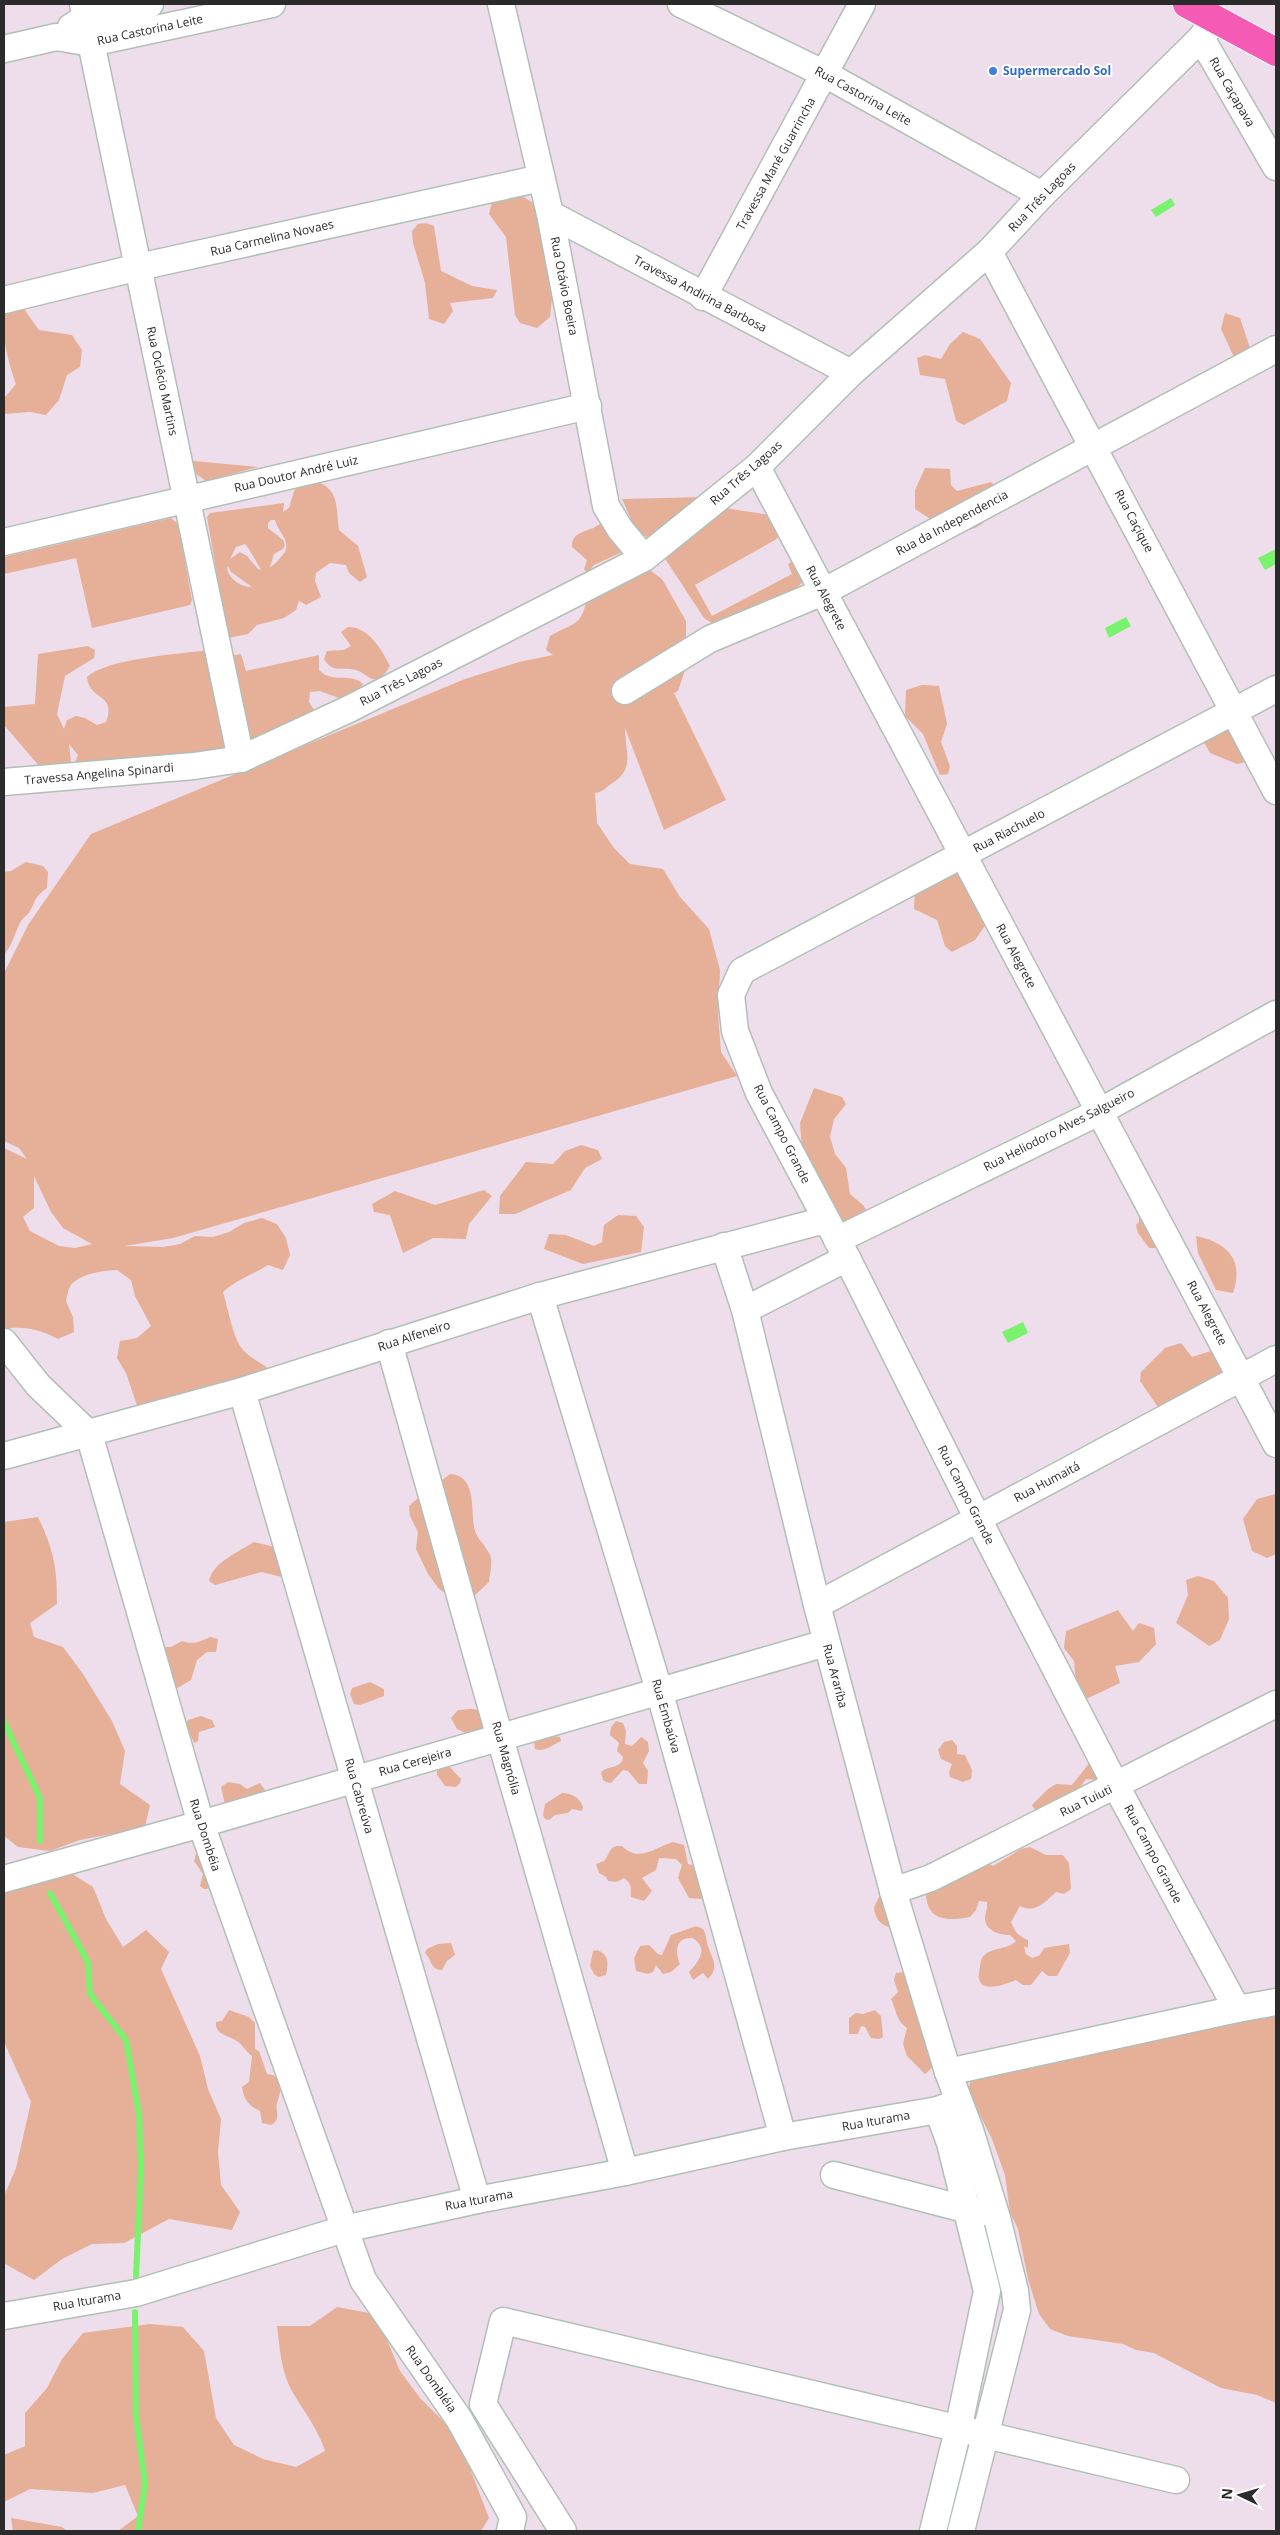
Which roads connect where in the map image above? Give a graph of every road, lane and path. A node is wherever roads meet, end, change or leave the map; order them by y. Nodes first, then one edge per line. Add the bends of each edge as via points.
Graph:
1 (150, 4) edge
2 (272, 4) edge
3 (501, 4) edge
4 (681, 4) edge
5 (862, 4) edge
6 (1187, 4) edge
7 (84, 11) edge
8 (1208, 28) junction
9 (56, 37) junction
10 (91, 43) junction
11 (4, 49) edge
12 (1276, 52) edge
13 (825, 74) junction
14 (1276, 167) edge
15 (542, 178) junction
16 (1042, 195) junction
17 (550, 214) junction
18 (990, 252) junction
19 (139, 267) junction
20 (703, 297) junction
21 (4, 300) edge
22 (1276, 349) edge
23 (851, 374) junction
24 (588, 406) junction
25 (1094, 448) junction
26 (756, 467) junction
27 (187, 500) junction
28 (4, 542) edge
29 (644, 558) junction
30 (823, 592) junction
31 (1276, 689) edge
32 (625, 692) dead end
33 (1236, 711) junction
34 (241, 758) junction
35 (194, 766) joint
36 (4, 782) edge
37 (1276, 791) edge
38 (963, 856) junction
39 (742, 970) joint
40 (1276, 1014) edge
41 (1099, 1112) junction
42 (836, 1239) junction
43 (724, 1246) junction
44 (540, 1296) junction
45 (746, 1310) junction
46 (4, 1342) edge
47 (389, 1343) junction
48 (1276, 1359) edge
49 (1241, 1377) junction
50 (242, 1392) junction
51 (89, 1434) junction
52 (1276, 1444) edge
53 (4, 1456) edge
54 (978, 1519) junction
55 (817, 1605) junction
56 (826, 1643) junction
57 (659, 1690) junction
58 (1276, 1704) edge
59 (500, 1738) junction
60 (354, 1780) junction
61 (1116, 1786) junction
62 (201, 1824) junction
63 (4, 1879) edge
64 (893, 1891) junction
65 (1276, 2002) edge
66 (1237, 2009) junction
67 (948, 2072) junction
68 (948, 2106) junction
69 (783, 2138) junction
70 (625, 2172) junction
71 (834, 2175) dead end
72 (476, 2200) junction
73 (966, 2209) junction
74 (998, 2218) junction
75 (344, 2229) junction
76 (4, 2316) edge
77 (958, 2430) junction
78 (985, 2436) junction
79 (1176, 2480) dead end
80 (510, 2531) edge
81 (563, 2531) edge
82 (933, 2531) edge
83 (961, 2531) edge

1 - 7 street, Rua Castorina Leite
2 - 10 street, Rua Castorina Leite
3 - 15 street, Rua Otávio Boeira
4 - 13 street, Rua Castorina Leite
5 - 13 street, Travessa Mané Guarrincha
6 - 8 main road
7 - 9 street, Rua Castorina Leite
7 - 10 street, Rua Oclêcio Martins
8 - 12 main road
8 - 14 street, Rua Caçapava
8 - 16 street, Rua Três Lagoas
9 - 10 street, Rua Castorina Leite
9 - 11 street, Rua Castorina Leite
10 - 19 street, Rua Oclêcio Martins
13 - 16 street, Rua Castorina Leite
13 - 20 street, Travessa Mané Guarrincha
15 - 17 street, Rua Otávio Boeira
15 - 19 street, Rua Carmelina Novaes
16 - 18 street, Rua Três Lagoas
17 - 20 street, Travessa Andirina Barbosa
17 - 24 street, Rua Otávio Boeira
18 - 23 street, Rua Três Lagoas
18 - 25 street, Rua Caçique
19 - 21 street, Rua Carmelina Novaes
19 - 27 street, Rua Oclêcio Martins
20 - 23 street, Travessa Andirina Barbosa
22 - 25 street, Rua da Independencia
23 - 26 street, Rua Três Lagoas
24 - 27 street, Rua Doutor André Luiz
24 - 29 street, Rua Otávio Boeira via 606,506
25 - 30 street, Rua da Independencia
25 - 33 street, Rua Caçique
26 - 29 street, Rua Três Lagoas
26 - 30 street, Rua Alegrete
27 - 28 street, Rua Doutor André Luiz
27 - 34 street, Rua Oclêcio Martins
29 - 34 street, Rua Três Lagoas via 349,709
30 - 32 street, Rua da Independencia via 710,639
30 - 38 street, Rua Alegrete
31 - 33 street, Rua Riachuelo
33 - 37 street, Rua Caçique
33 - 38 street, Rua Riachuelo
34 - 35 street, Rua Três Lagoas
35 - 36 street, Travessa Angelina Spinardi
38 - 39 street, Rua Riachuelo
38 - 41 street, Rua Alegrete
39 - 42 street, Rua Campo Grande via 731,995 735,1031 759,1093
40 - 41 street, Rua Heliodoro Alves Salgueiro
41 - 42 street, Rua Heliodoro Alves Salgueiro
41 - 49 street, Rua Alegrete
42 - 43 street, Rua Alfeneiro
42 - 45 street, Rua Heliodoro Alves Salgueiro
42 - 54 street, Rua Campo Grande
43 - 44 street, Rua Alfeneiro
43 - 45 street, Rua Araríba
44 - 47 street, Rua Alfeneiro
44 - 57 street, Rua Embaúva
45 - 55 street, Rua Araríba
46 - 51 street via 38,1385
47 - 50 street, Rua Alfeneiro
47 - 59 street, Rua Magnólia
48 - 49 street, Rua Humaitá
49 - 52 street, Rua Alegrete
49 - 54 street, Rua Humaitá
50 - 51 street, Rua Alfeneiro
50 - 60 street, Rua Cabreúva
51 - 53 street, Rua Alfeneiro
51 - 62 street, Rua Dombéia
54 - 55 street, Rua Humaitá
54 - 61 street, Rua Campo Grande
55 - 56 street, Rua Araríba
56 - 57 street, Rua Cerejeira
56 - 64 street, Rua Araríba
57 - 59 street, Rua Cerejeira
57 - 69 street, Rua Embaúva
58 - 61 street, Rua Tuiuti
59 - 60 street, Rua Cerejeira
59 - 70 street, Rua Magnólia
60 - 62 street, Rua Cerejeira
60 - 72 street, Rua Cabreúva
61 - 64 street, Rua Tuiuti via 930,1878
61 - 66 street, Rua Campo Grande
62 - 63 street, Rua Cerejeira
62 - 75 street, Rua Dombéia
64 - 67 street, Rua Araríba
65 - 66 street
66 - 67 street
67 - 68 street, Rua Araríba
68 - 69 street, Rua Iturama
68 - 73 street via 950,2143
68 - 74 street via 970,2130
69 - 70 street, Rua Iturama
70 - 72 street, Rua Iturama
71 - 73 street
72 - 75 street, Rua Iturama
73 - 74 street
73 - 77 street via 987,2291
74 - 78 street via 1018,2310
75 - 76 street, Rua Iturama via 136,2293
75 - 80 street, Rua Dombléia via 363,2280 459,2419 509,2509 513,2517
77 - 78 street
77 - 81 street via 503,2320 483,2404
77 - 82 street
78 - 79 street
78 - 83 street

